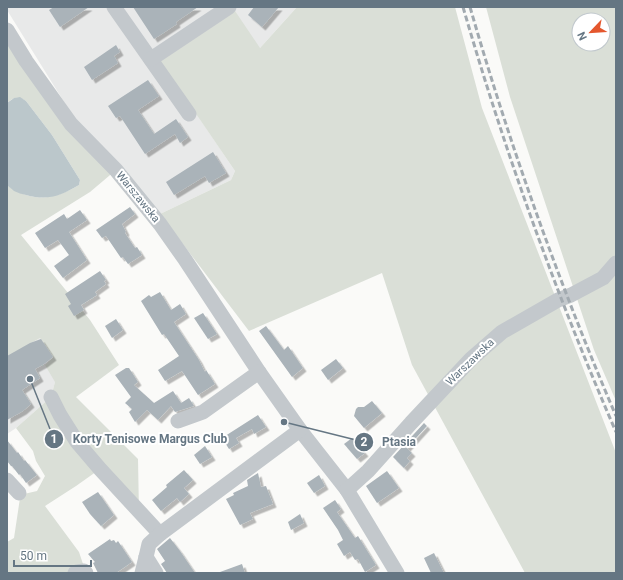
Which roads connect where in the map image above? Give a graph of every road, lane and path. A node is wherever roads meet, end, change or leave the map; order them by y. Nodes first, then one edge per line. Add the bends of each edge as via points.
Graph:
1 (114, 7) edge
2 (229, 7) edge
3 (7, 30) edge
4 (151, 59) junction
5 (189, 114) dead end
6 (616, 264) edge
7 (258, 372) junction
8 (50, 397) dead end
9 (178, 421) dead end
10 (300, 430) junction
11 (7, 480) edge
12 (347, 490) junction
13 (19, 493) dead end
14 (160, 534) junction
15 (146, 557) junction
16 (75, 573) edge
17 (86, 573) edge
18 (142, 573) edge
19 (156, 573) edge
20 (397, 573) edge

1 - 4 street
2 - 4 street
3 - 7 street, Warszawska via 71,124 116,170 160,224
4 - 5 street
6 - 12 street, Warszawska via 603,278 558,300 497,336 471,359 368,471
7 - 9 street via 203,412
7 - 10 street, Warszawska
8 - 14 street via 77,442
10 - 12 street, Warszawska
10 - 14 street
11 - 13 street
12 - 20 street, Warszawska
14 - 15 street via 149,544
15 - 18 street
15 - 19 street
16 - 17 street

